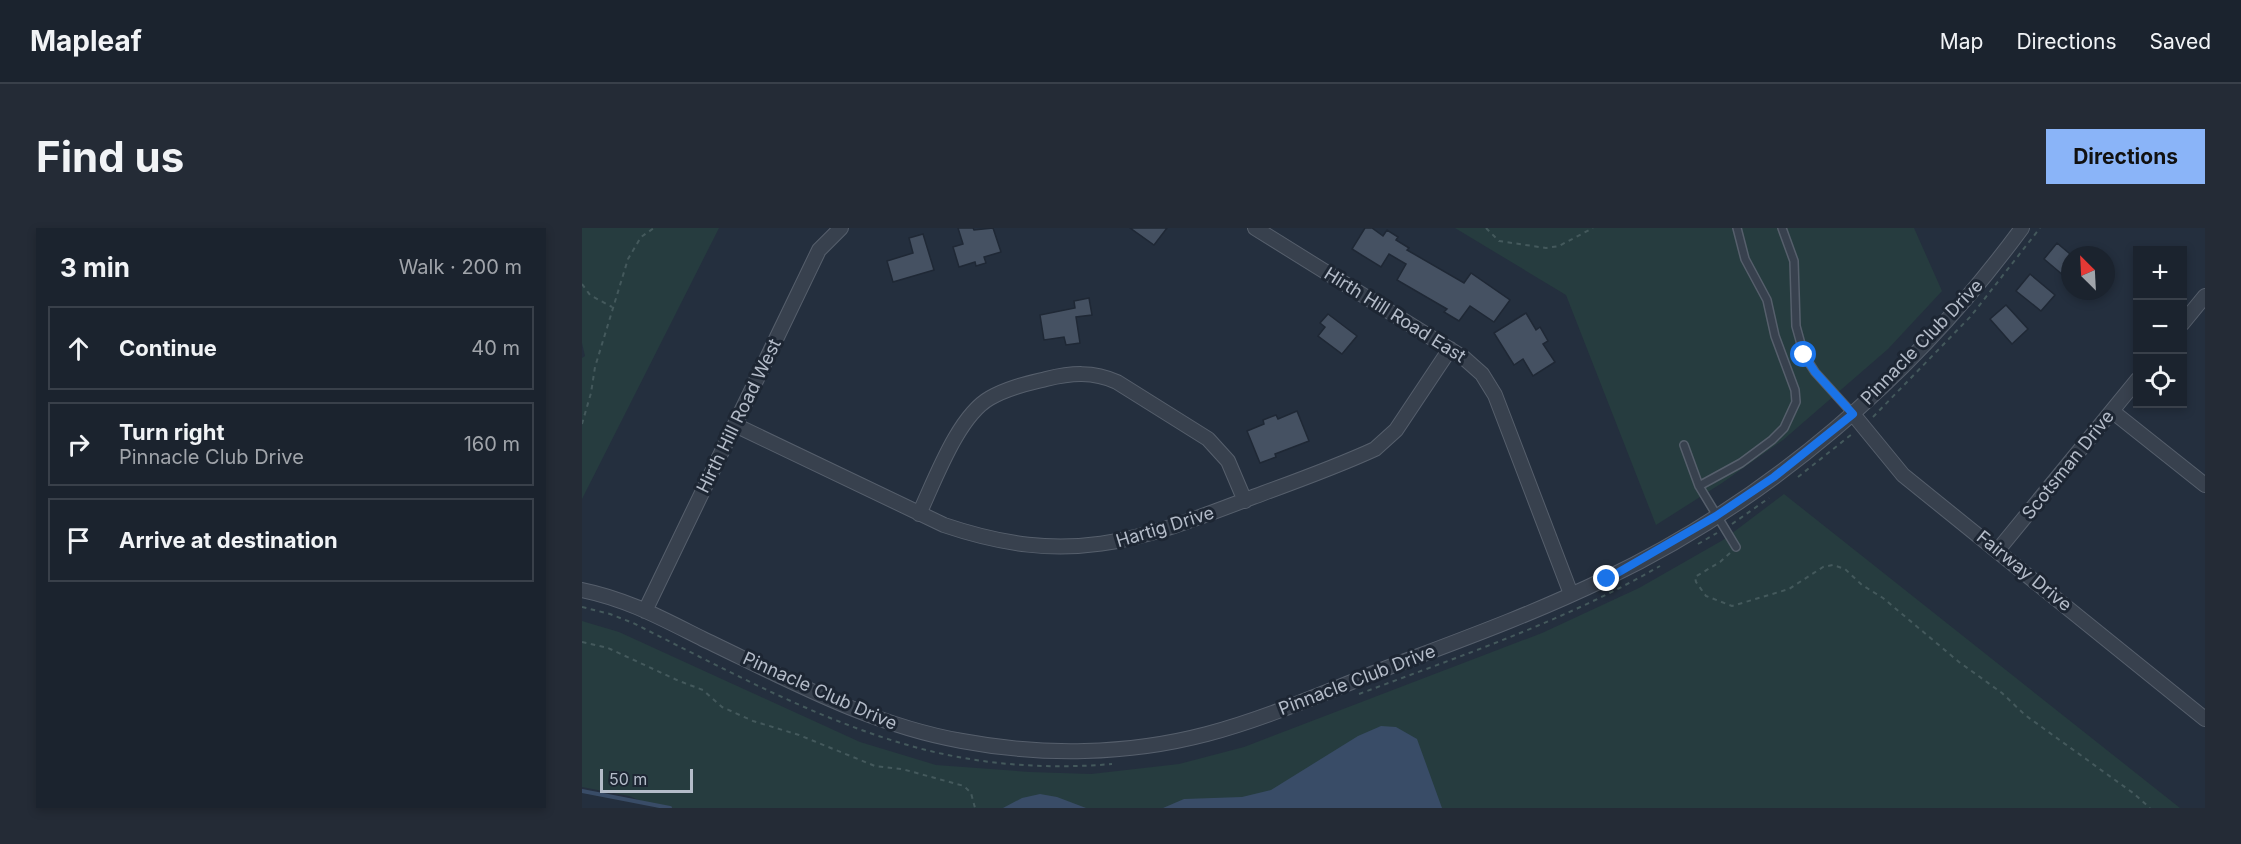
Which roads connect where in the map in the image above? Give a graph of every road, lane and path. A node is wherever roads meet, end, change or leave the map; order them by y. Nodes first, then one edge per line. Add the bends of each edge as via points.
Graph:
1 (654, 228) edge
2 (841, 228) edge
3 (1256, 228) edge
4 (1486, 228) edge
5 (1593, 228) edge
6 (1737, 228) edge
7 (1782, 228) edge
8 (2022, 228) edge
9 (2040, 228) edge
10 (582, 284) edge
11 (2205, 296) edge
12 (612, 307) junction
13 (2187, 318) edge
14 (1450, 349) junction
15 (2133, 386) edge
16 (2112, 411) junction
17 (1853, 414) junction
18 (582, 424) edge
19 (735, 425) junction
20 (1863, 425) junction
21 (1684, 446) dead end
22 (1791, 482) dead end
23 (2205, 485) edge
24 (1699, 486) junction
25 (1772, 496) dead end
26 (1245, 501) junction
27 (919, 514) junction
28 (1716, 516) junction
29 (1723, 529) junction
30 (1694, 547) dead end
31 (1736, 547) joint
32 (1998, 550) junction
33 (1666, 563) dead end
34 (582, 590) edge
35 (1571, 594) junction
36 (582, 607) edge
37 (645, 610) junction
38 (582, 642) edge
39 (1351, 697) dead end
40 (2205, 719) edge
41 (1114, 764) dead end
42 (975, 808) edge
43 (2150, 808) edge

1 - 12 path via 641,237 628,259
2 - 19 street, Hirth Hill Road West via 819,250
3 - 14 street, Hirth Hill Road East
4 - 5 path via 1499,240 1546,248 1559,246
6 - 24 lane via 1745,260 1767,300 1796,402 1784,428 1772,440
7 - 17 lane via 1794,261 1796,326 1804,355
8 - 17 street, Pinnacle Club Drive via 1988,274 1922,349
9 - 20 path via 1971,316
10 - 12 path via 590,295
11 - 13 street
12 - 18 path
14 - 26 street, Hartig Drive via 1396,430 1375,449
14 - 35 street, Hirth Hill Road East via 1473,365 1495,395
15 - 16 street, Scotsman Drive
16 - 23 street
16 - 32 street, Scotsman Drive
17 - 20 street, Fairway Drive
17 - 28 street, Pinnacle Club Drive via 1774,477
19 - 27 street, Hartig Drive
19 - 37 street, Hirth Hill Road West
20 - 22 path
20 - 32 street, Fairway Drive via 1904,475
21 - 24 lane
24 - 28 lane
25 - 29 path
26 - 27 street, Hartig Drive via 1147,536 1088,546 1029,546 1001,541
26 - 27 street via 1228,461 1208,439 1117,382 1078,373 1009,388 977,407 959,432
28 - 29 lane
28 - 35 street, Pinnacle Club Drive via 1607,579
29 - 30 path
29 - 31 lane
31 - 43 path via 1695,577 1706,596 1732,606 1789,589 1823,567 1845,569 2025,715
32 - 40 street, Fairway Drive
33 - 39 path via 1555,618
34 - 37 street, Pinnacle Club Drive
35 - 37 street, Pinnacle Club Drive via 1254,720 1156,743 1110,750 1057,751 1010,749 911,730 864,714
36 - 41 path via 633,623 825,716 905,745 994,763 1052,767
38 - 42 path via 608,648 703,690 722,707 753,721 875,766 964,786 971,793

